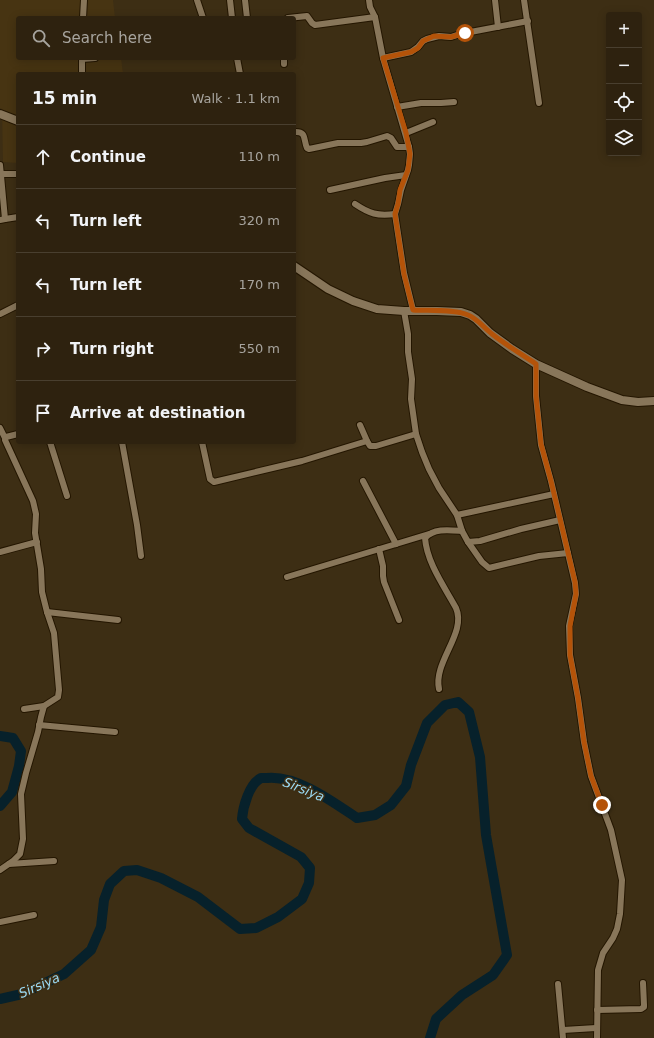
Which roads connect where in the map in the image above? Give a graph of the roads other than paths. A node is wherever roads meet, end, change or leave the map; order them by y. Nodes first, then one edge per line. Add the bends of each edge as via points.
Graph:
1 (84, 0) edge
2 (197, 0) edge
3 (230, 0) edge
4 (245, 0) edge
5 (369, 0) edge
6 (495, 0) edge
7 (524, 0) edge
8 (83, 16) edge
9 (202, 16) edge
10 (232, 16) edge
11 (247, 16) edge
12 (296, 17) edge
13 (375, 17) junction
14 (528, 21) junction
15 (498, 26) junction
16 (383, 58) junction
17 (82, 60) edge
18 (237, 60) edge
19 (82, 72) edge
20 (240, 72) edge
21 (454, 102) dead end
22 (539, 103) dead end
23 (397, 107) junction
24 (0, 114) edge
25 (16, 120) edge
26 (433, 122) dead end
27 (296, 132) edge
28 (406, 133) junction
29 (409, 147) junction
30 (0, 165) edge
31 (0, 174) edge
32 (16, 174) edge
33 (406, 175) junction
34 (330, 190) dead end
35 (355, 204) dead end
36 (395, 214) junction
37 (16, 217) edge
38 (3, 219) edge
39 (296, 267) edge
40 (16, 305) edge
41 (408, 310) junction
42 (0, 314) edge
43 (536, 364) junction
44 (654, 401) edge
45 (360, 425) dead end
46 (0, 428) edge
47 (416, 434) junction
48 (16, 435) edge
49 (5, 438) junction
50 (367, 441) junction
51 (51, 444) edge
52 (122, 444) edge
53 (202, 444) edge
54 (363, 481) dead end
55 (554, 494) junction
56 (68, 496) dead end
57 (457, 515) junction
58 (560, 520) junction
59 (462, 531) junction
60 (429, 534) junction
61 (37, 542) junction
62 (468, 542) junction
63 (396, 544) junction
64 (379, 549) junction
65 (0, 552) edge
66 (568, 553) junction
67 (141, 556) dead end
68 (287, 577) dead end
69 (47, 612) junction
70 (118, 620) dead end
71 (399, 620) dead end
72 (439, 689) dead end
73 (44, 706) junction
74 (24, 709) dead end
75 (39, 726) junction
76 (115, 732) dead end
77 (54, 861) dead end
78 (8, 864) junction
79 (0, 870) edge
80 (34, 915) dead end
81 (0, 922) edge
82 (643, 983) dead end
83 (558, 984) dead end
84 (597, 1010) junction
85 (596, 1028) junction
86 (563, 1030) junction
87 (563, 1038) edge
88 (597, 1038) edge

1 - 8 street
2 - 9 street
3 - 10 street
4 - 11 street
5 - 13 street
6 - 15 street
7 - 14 street
12 - 13 street via 307,16 315,25
13 - 16 street
14 - 15 street
14 - 22 street
15 - 16 street via 451,37 434,36 423,41 411,52
16 - 23 street
17 - 19 street
18 - 20 street
21 - 23 street
23 - 28 street
24 - 25 street
26 - 28 street
27 - 29 street via 304,135 307,148 310,149 338,143 367,142 387,136 397,147
28 - 29 street
29 - 33 street
30 - 31 street
31 - 32 street
31 - 38 street
33 - 34 street
33 - 36 street
35 - 36 street via 374,214
36 - 41 street
37 - 38 street
39 - 41 street via 328,289 353,301 377,309
40 - 42 street
41 - 43 street via 461,312 470,315 506,345
41 - 47 street via 411,399
43 - 44 street via 622,400
43 - 55 street via 541,444
45 - 50 street
46 - 49 street
47 - 50 street via 376,446 370,446
47 - 57 street via 429,469
48 - 49 street
49 - 61 street via 33,501
50 - 53 street via 302,462 214,482 210,479
51 - 56 street
52 - 67 street
54 - 63 street
55 - 57 street
55 - 58 street
57 - 59 street
58 - 62 street
58 - 66 street
59 - 60 street via 446,530
59 - 62 street
60 - 63 street
60 - 72 street via 425,538 428,554 456,608 459,622 439,672
61 - 65 street
61 - 69 street via 42,592
62 - 66 street via 489,568 539,556
63 - 64 street
64 - 68 street
64 - 71 street via 384,582
66 - 84 street via 576,594 570,626 570,655 584,742 591,776 611,830 622,880 617,929 603,953 598,970
69 - 70 street
69 - 73 street via 54,633 60,690 58,697
73 - 74 street
73 - 75 street
75 - 76 street
75 - 78 street via 21,794 24,839 20,854
77 - 78 street
78 - 79 street
80 - 81 street
82 - 84 street via 644,1007 641,1009
83 - 86 street
84 - 85 street
85 - 86 street
85 - 88 street
86 - 87 street

